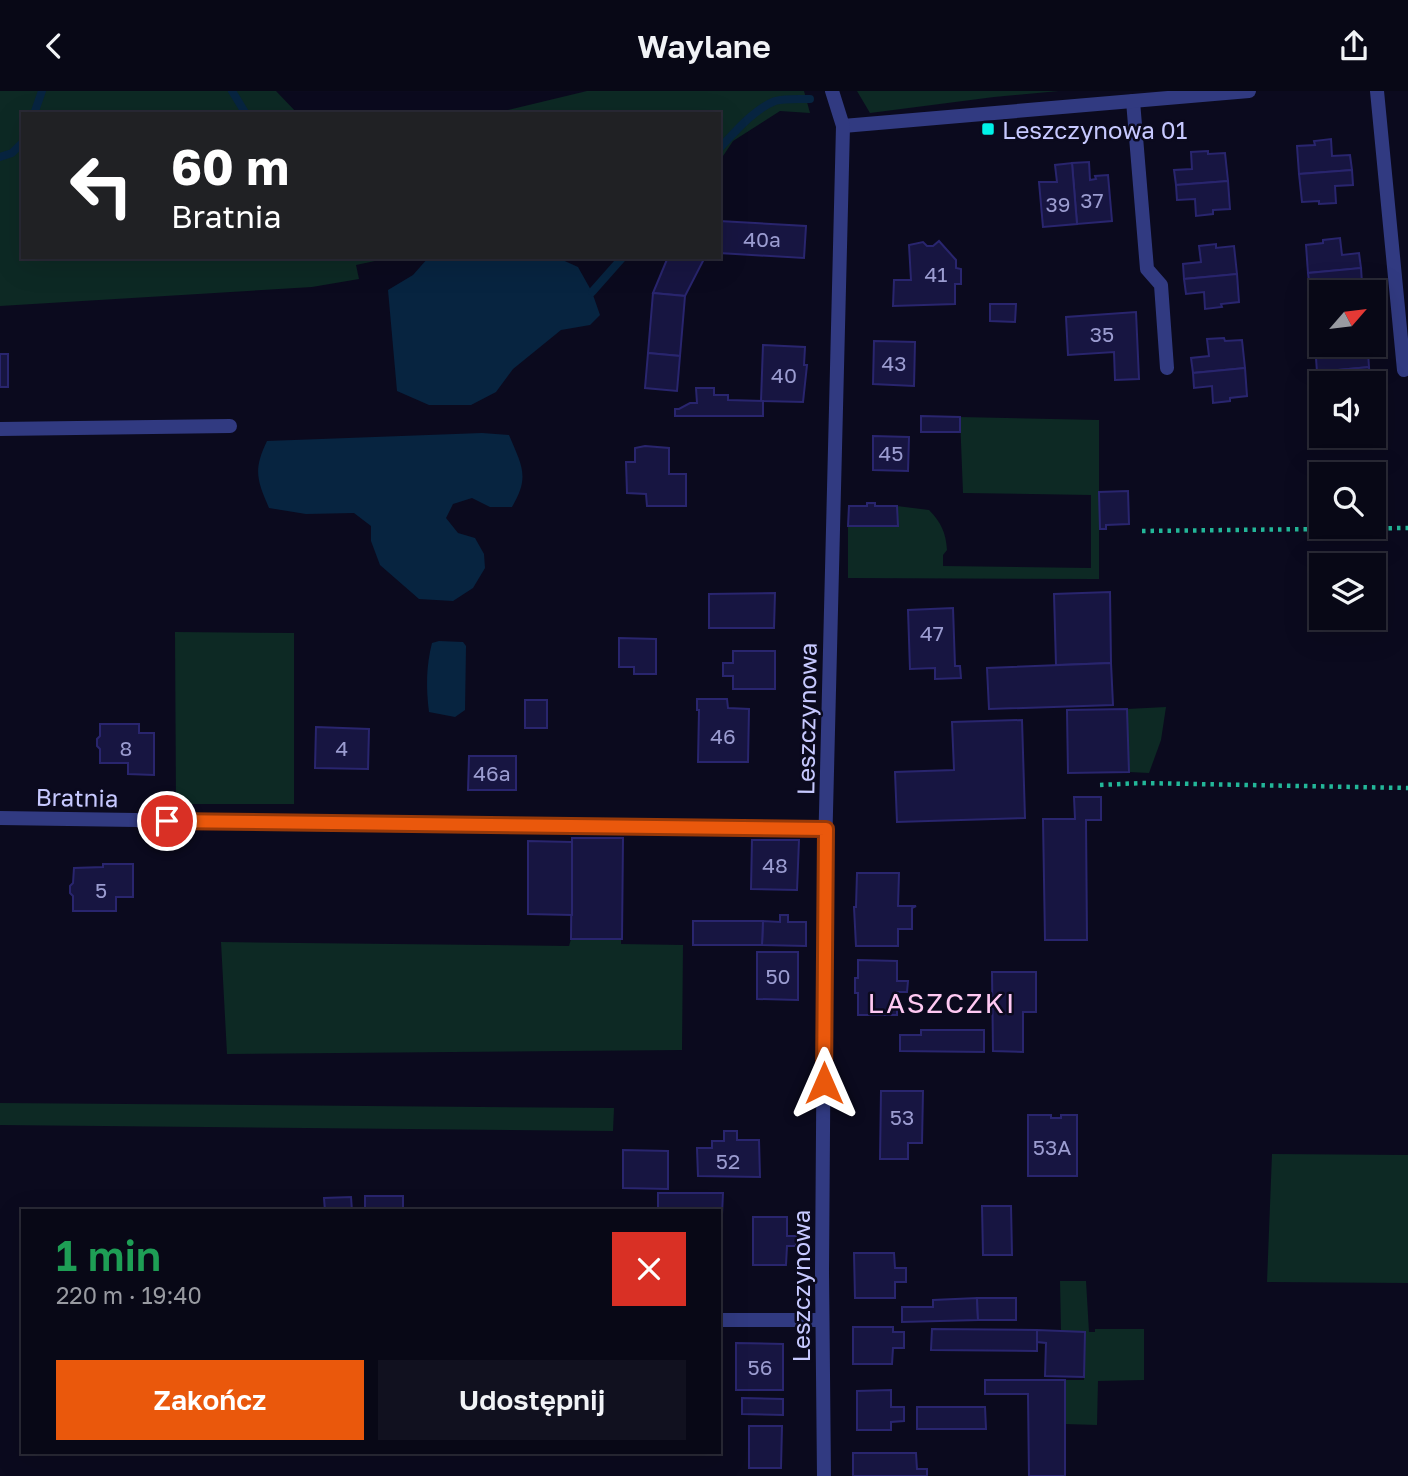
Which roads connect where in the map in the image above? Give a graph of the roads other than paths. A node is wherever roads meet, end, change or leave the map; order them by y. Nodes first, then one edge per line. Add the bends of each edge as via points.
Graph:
1 (832, 91) edge
2 (1248, 91) edge
3 (1377, 91) edge
4 (1133, 101) junction
5 (843, 126) junction
6 (1167, 368) dead end
7 (1404, 370) dead end
8 (230, 426) dead end
9 (0, 429) edge
10 (0, 818) edge
11 (826, 829) junction
12 (721, 1320) edge
13 (822, 1321) junction
14 (824, 1476) edge

1 - 5 street, Leszczynowa
2 - 4 street
3 - 7 street
4 - 5 street
4 - 6 street via 1147,269 1161,285
5 - 11 street, Leszczynowa
8 - 9 street
10 - 11 street, Bratnia
11 - 13 street, Leszczynowa
12 - 13 street
13 - 14 street, Leszczynowa

